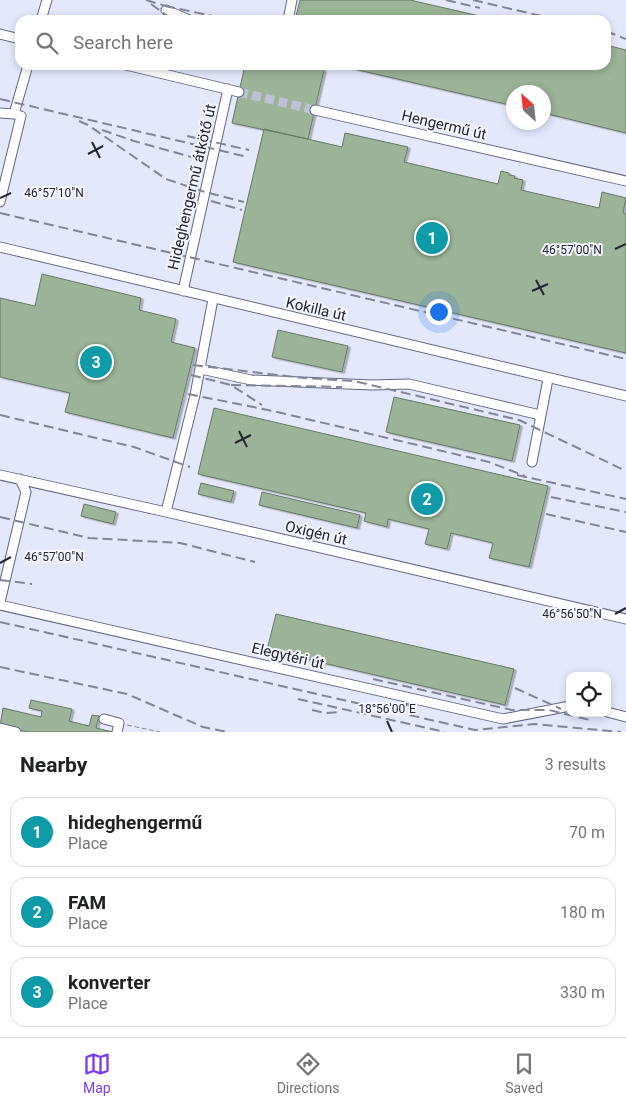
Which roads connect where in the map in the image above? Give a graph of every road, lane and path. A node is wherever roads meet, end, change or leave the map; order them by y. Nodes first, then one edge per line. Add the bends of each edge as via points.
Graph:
1 (47, 0) edge
2 (292, 0) edge
3 (166, 10) dead end
4 (42, 15) edge
5 (178, 15) edge
6 (289, 15) edge
7 (0, 34) edge
8 (15, 38) edge
9 (27, 70) edge
10 (147, 70) edge
11 (228, 89) junction
12 (239, 92) tunnel mouth
13 (315, 110) tunnel mouth
14 (1, 112) edge
15 (14, 114) junction
16 (626, 181) edge
17 (0, 202) edge
18 (0, 247) edge
19 (183, 291) junction
20 (214, 299) junction
21 (200, 369) junction
22 (548, 379) junction
23 (626, 396) edge
24 (540, 415) junction
25 (532, 462) dead end
26 (0, 475) edge
27 (20, 479) junction
28 (166, 512) junction
29 (0, 603) edge
30 (626, 619) edge
31 (566, 707) edge
32 (611, 713) edge
33 (626, 717) edge
34 (104, 719) dead end
35 (0, 728) edge
36 (118, 728) edge
37 (16, 732) edge
38 (160, 732) edge

1 - 4 lane
2 - 6 lane
3 - 5 lane
7 - 8 lane
9 - 15 lane
10 - 11 lane
11 - 12 lane
11 - 19 lane, Hideghengermű átkötő út
13 - 16 lane, Hengermű út
14 - 15 lane
15 - 17 lane via 21,116
18 - 19 lane, Kokilla út
19 - 20 lane, Kokilla út
20 - 21 lane
20 - 22 lane, Kokilla út
21 - 24 lane via 251,380 409,384
21 - 28 lane
22 - 23 lane, Kokilla út
22 - 24 lane
24 - 25 lane
26 - 27 lane, Oxigén út
27 - 28 lane, Oxigén út
27 - 29 lane via 26,492
28 - 30 lane, Oxigén út
29 - 31 lane, Elegytéri út via 503,720
32 - 33 lane
34 - 36 lane
35 - 37 lane
36 - 38 path

